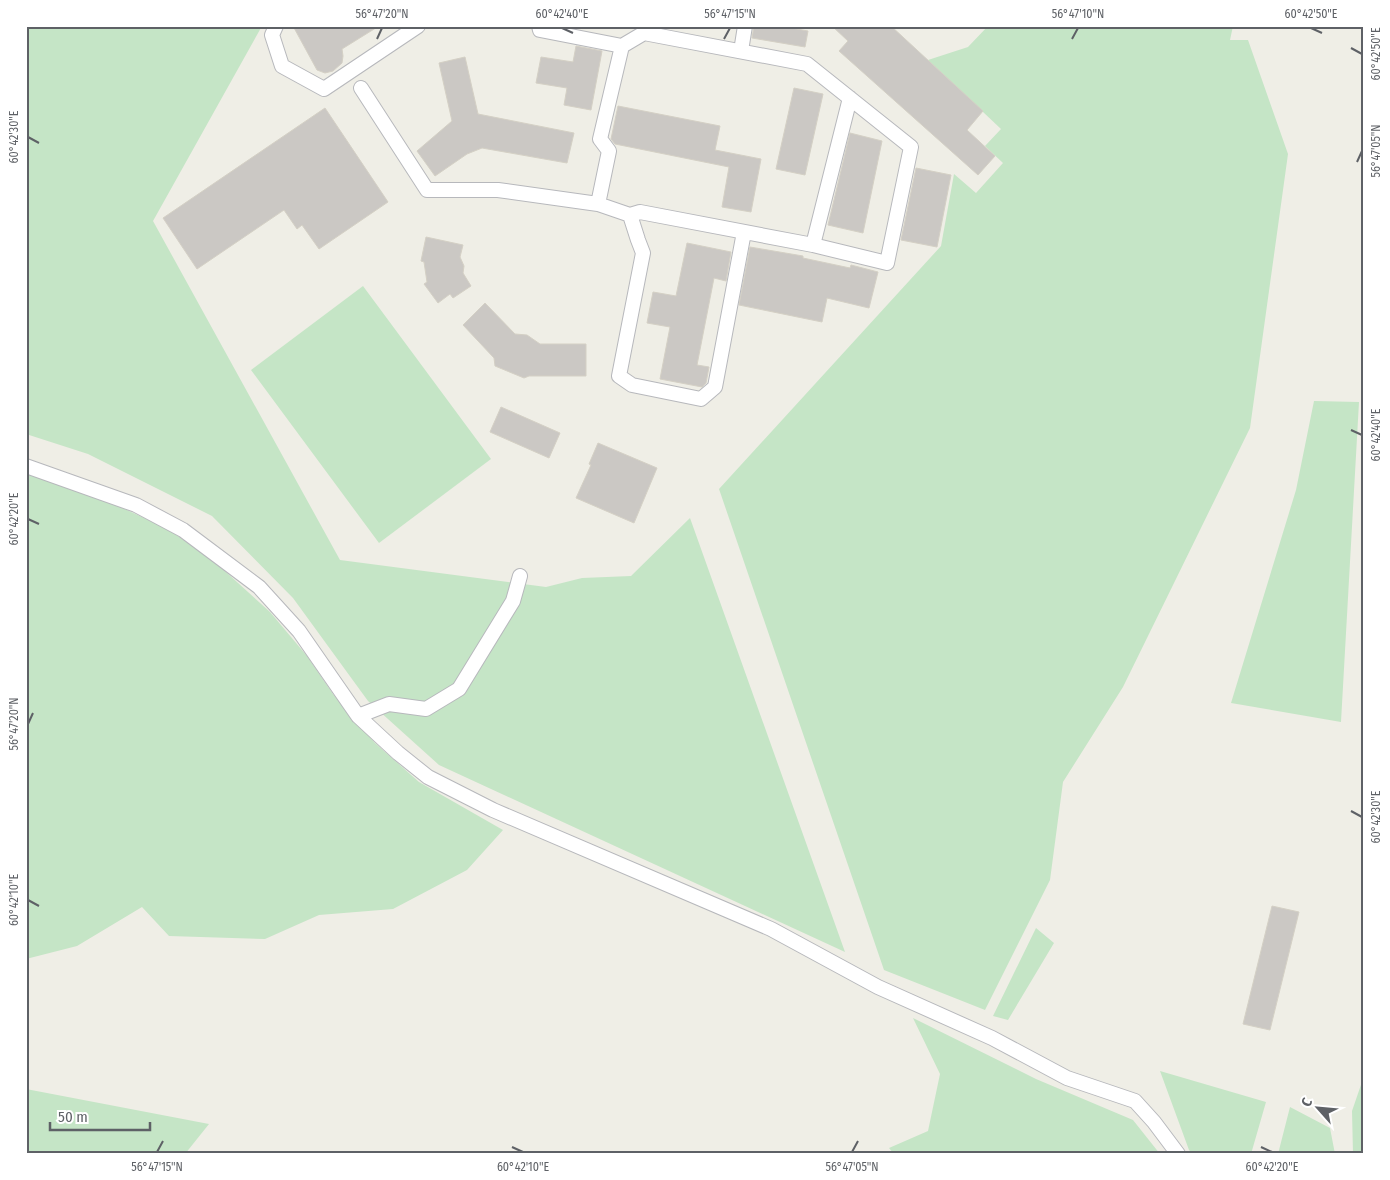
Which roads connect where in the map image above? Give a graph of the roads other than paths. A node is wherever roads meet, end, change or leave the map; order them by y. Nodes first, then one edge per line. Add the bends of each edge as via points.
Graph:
1 (276, 26) edge
2 (418, 26) edge
3 (539, 26) edge
4 (745, 26) edge
5 (622, 46) junction
6 (741, 51) junction
7 (361, 88) dead end
8 (850, 98) junction
9 (598, 204) junction
10 (630, 215) junction
11 (744, 232) junction
12 (813, 245) junction
13 (26, 466) edge
14 (520, 576) dead end
15 (358, 716) junction
16 (1178, 1154) edge

1 - 2 street via 272,35 282,66 324,89
3 - 5 street via 540,30
4 - 6 street
5 - 6 street via 644,34
5 - 9 street via 600,139 609,151
6 - 8 street via 806,64
7 - 9 street via 426,190 498,190
8 - 12 street
8 - 12 street via 911,147 887,263
9 - 10 street
10 - 11 street via 640,212
10 - 11 street via 643,253 619,376 632,385 701,399 715,387
11 - 12 street
13 - 15 street via 136,505 183,530 259,587 299,631
14 - 15 street via 513,601 459,689 426,709 389,704
15 - 16 street via 428,777 493,810 771,929 878,986 992,1038 1067,1078 1135,1102

